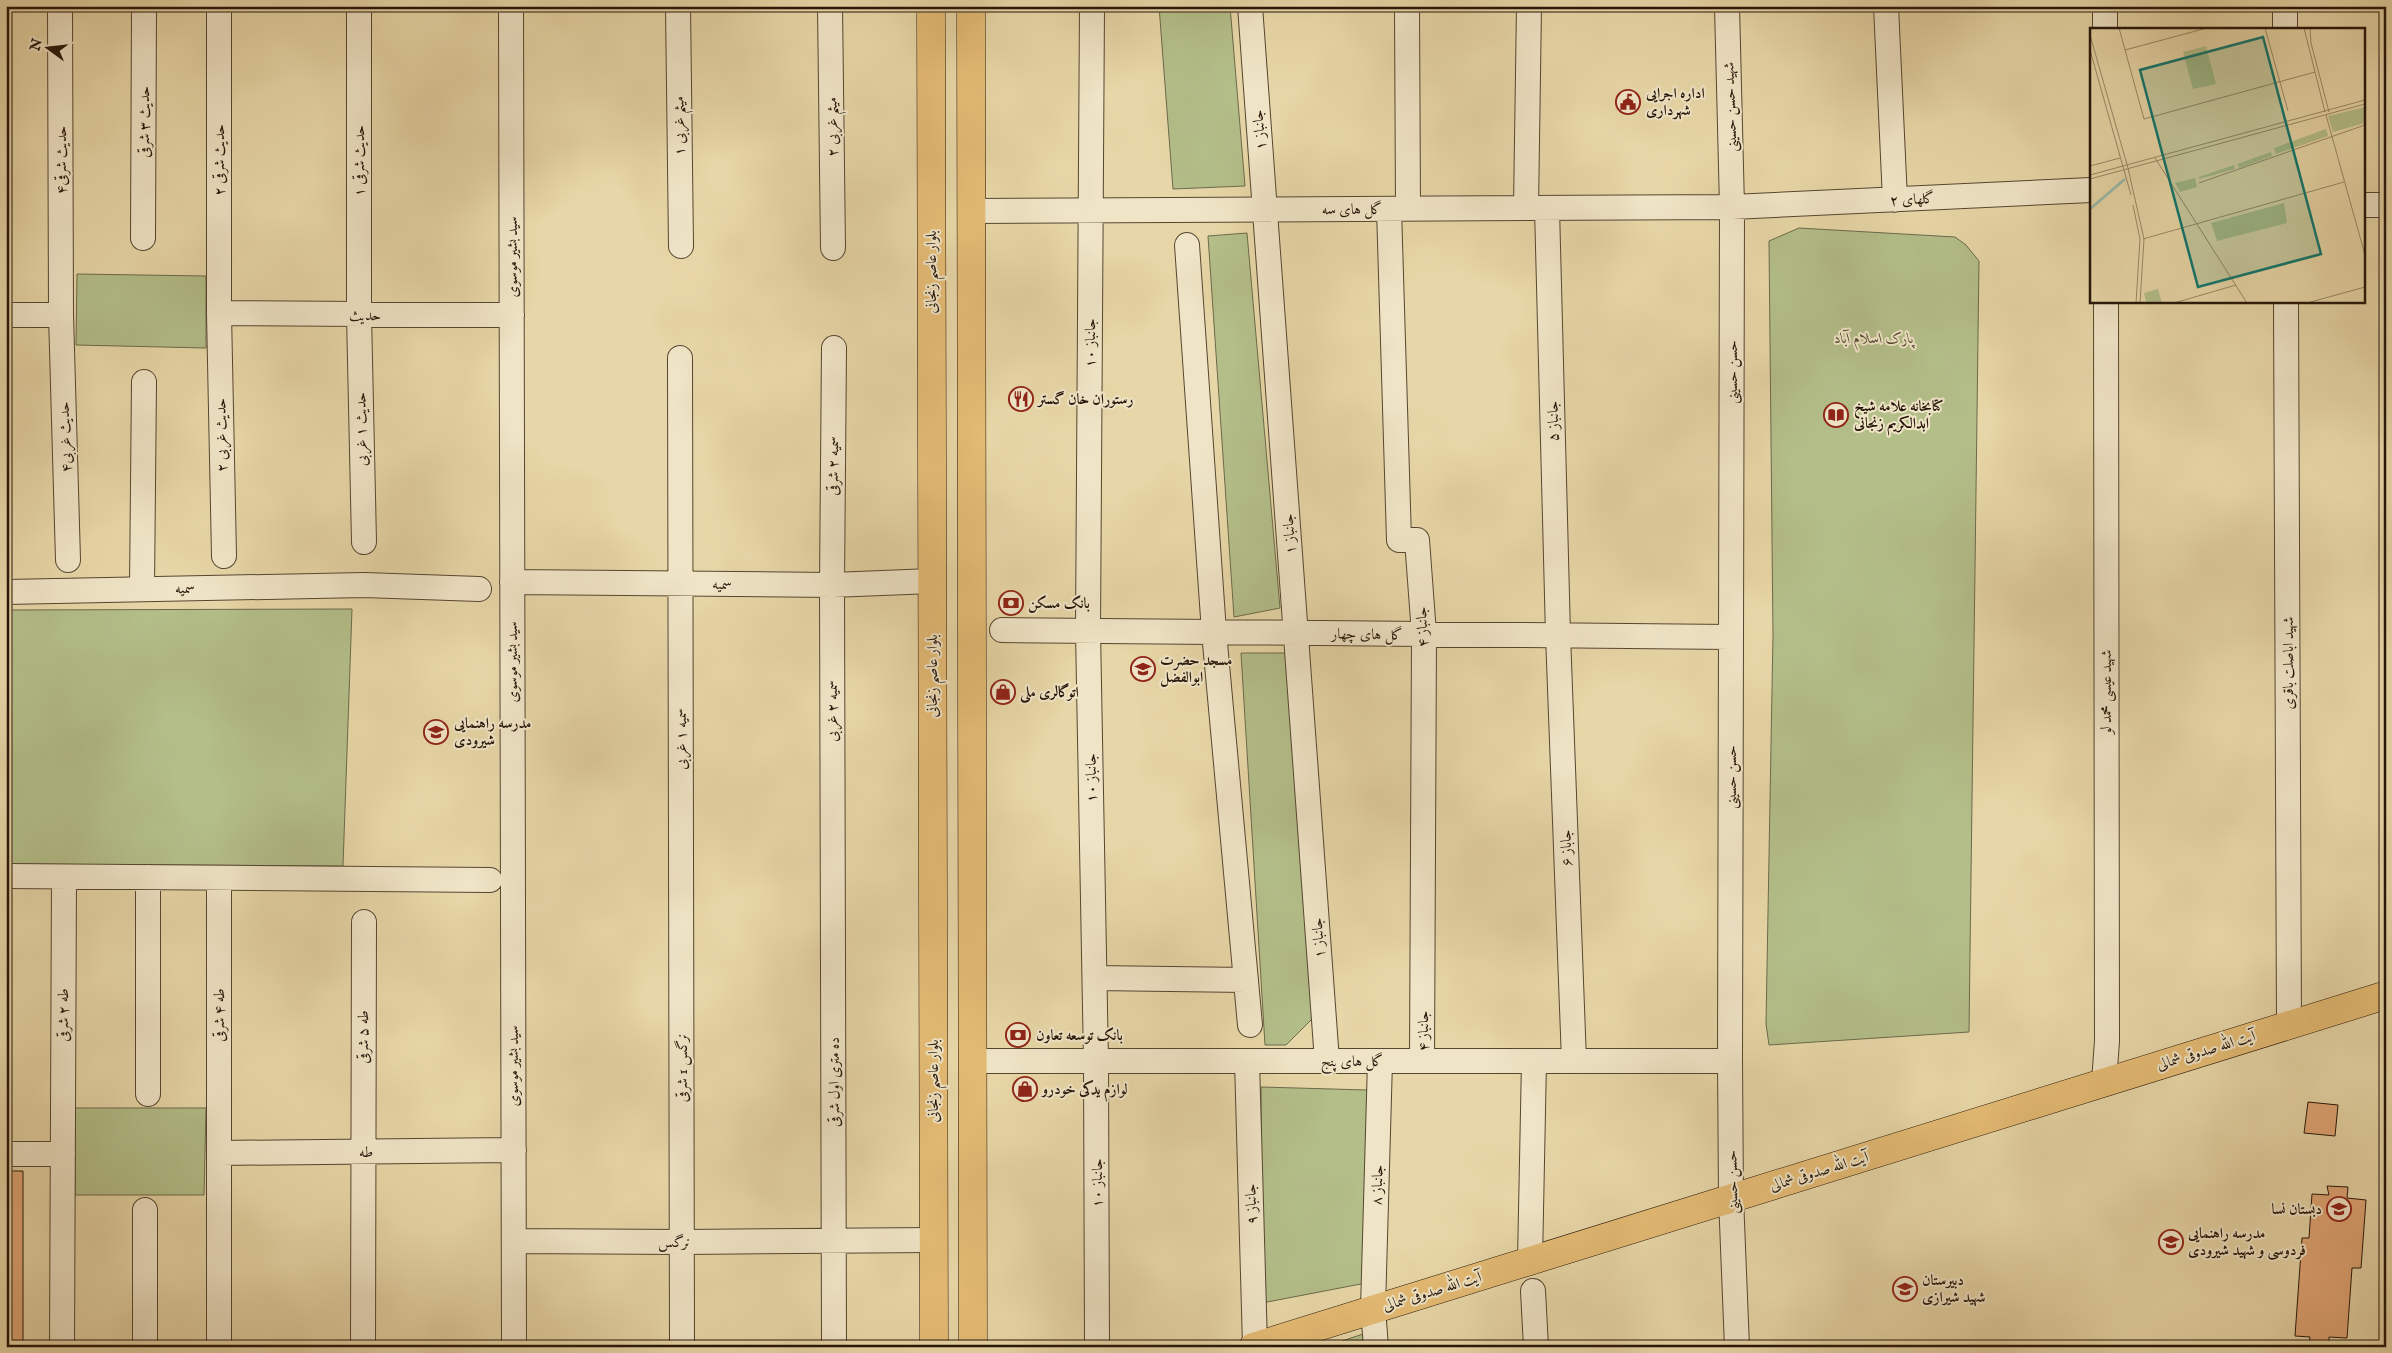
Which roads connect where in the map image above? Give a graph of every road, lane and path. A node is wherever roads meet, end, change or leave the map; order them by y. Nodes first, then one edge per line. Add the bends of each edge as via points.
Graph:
1 (60, 6) edge
2 (144, 6) edge
3 (219, 6) edge
4 (359, 6) edge
5 (511, 6) edge
6 (678, 6) edge
7 (830, 6) edge
8 (931, 6) edge
9 (971, 6) edge
10 (1092, 6) edge
11 (1250, 6) edge
12 (1407, 6) edge
13 (1529, 6) edge
14 (1727, 6) edge
15 (1886, 6) edge
16 (2105, 6) edge
17 (2285, 6) edge
18 (2105, 28) edge
19 (2285, 28) edge
20 (2090, 190) edge
21 (1895, 200) junction
22 (2364, 205) edge
23 (2386, 205) edge
24 (1732, 207) junction
25 (1537, 208) junction
26 (1266, 209) junction
27 (1399, 209) junction
28 (972, 210) junction
29 (1090, 210) junction
30 (143, 238) dead end
31 (1187, 245) dead end
32 (681, 246) dead end
33 (833, 248) dead end
34 (2106, 302) edge
35 (2286, 302) edge
36 (219, 314) junction
37 (512, 314) junction
38 (6, 315) edge
39 (61, 315) junction
40 (359, 315) junction
41 (834, 348) dead end
42 (680, 358) dead end
43 (144, 382) dead end
44 (364, 542) dead end
45 (224, 556) dead end
46 (68, 560) dead end
47 (932, 581) junction
48 (512, 582) junction
49 (680, 583) junction
50 (832, 585) junction
51 (142, 588) junction
52 (479, 589) dead end
53 (6, 592) edge
54 (1002, 630) dead end
55 (1088, 631) junction
56 (1214, 632) junction
57 (1296, 633) junction
58 (1424, 634) junction
59 (1558, 635) junction
60 (1731, 637) junction
61 (6, 876) edge
62 (64, 877) junction
63 (148, 877) junction
64 (219, 878) junction
65 (490, 880) dead end
66 (681, 895) joint
67 (364, 922) dead end
68 (833, 924) joint
69 (1095, 978) junction
70 (1246, 980) junction
71 (2386, 995) edge
72 (1250, 1025) dead end
73 (2289, 1025) junction
74 (973, 1061) junction
75 (1096, 1061) junction
76 (1247, 1061) junction
77 (1327, 1061) junction
78 (1380, 1061) junction
79 (1422, 1061) junction
80 (1534, 1061) junction
81 (1574, 1061) junction
82 (1730, 1061) junction
83 (2104, 1082) junction
84 (148, 1094) dead end
85 (514, 1150) junction
86 (363, 1152) junction
87 (219, 1153) junction
88 (6, 1154) edge
89 (63, 1154) junction
90 (1731, 1198) junction
91 (145, 1210) dead end
92 (835, 1240) junction
93 (933, 1240) junction
94 (514, 1241) junction
95 (683, 1242) junction
96 (1530, 1260) junction
97 (1533, 1291) dead end
98 (1373, 1309) junction
99 (1283, 1342) edge
100 (1254, 1346) edge
101 (62, 1347) edge
102 (145, 1347) edge
103 (219, 1347) edge
104 (362, 1347) edge
105 (514, 1347) edge
106 (682, 1347) edge
107 (834, 1347) edge
108 (934, 1347) edge
109 (973, 1347) edge
110 (1097, 1347) edge
111 (1376, 1347) edge
112 (1536, 1347) edge
113 (1738, 1347) edge

1 - 39 street, حدیث شرقی۴
2 - 30 street, حدیث ۳ شرقی
3 - 36 street, حدیث شرقی ۲
4 - 40 street, حدیث شرقی ۱
5 - 37 street, سید بشیر موسوی
6 - 32 street, میثم غربی ۱
7 - 33 street, میثم غربی ۲
8 - 47 main road, بلوار عاصم زنجانی
9 - 28 main road
10 - 29 street, جانباز ۱۰
11 - 26 street, جانباز ۱
12 - 27 street
13 - 25 street, جانباز ۵
14 - 24 street, شهید حسن حسینی
15 - 21 street
16 - 18 street
17 - 19 street
20 - 21 street, گلهای ۲
21 - 24 street, گلهای ۲
22 - 23 street
24 - 25 street, گل های سه
24 - 60 street, حسن حسینی
25 - 27 street, گل های سه
25 - 59 street, جانباز ۵
26 - 27 street, گل های سه
26 - 29 street, گل های سه
26 - 57 street, جانباز ۱
27 - 58 street, جانباز ۴ via 1399,540 1417,540
28 - 29 street, گل های سه
28 - 74 main road
29 - 55 street, جانباز ۱۰
31 - 56 street
34 - 83 street, شهید عیسی محمد لو via 2107,1041
35 - 73 street, شهید اباصلت باقری
36 - 40 street, حدیث
36 - 45 street, حدیث غربی ۲
37 - 40 street, حدیث
37 - 48 street, سید بشیر موسوی
38 - 39 street
39 - 46 street, حدیث غربی۴
40 - 44 street, حدیث ۱ غربی
41 - 50 street, سمیه ۲ شرقی
42 - 49 street, سمیه ۱ غربی
43 - 51 street
47 - 50 street, سمیه
47 - 93 main road, بلوار عاصم زنجانی
48 - 49 street, سمیه
48 - 85 street, سید بشیر موسوی
49 - 50 street, سمیه
49 - 66 street, سمیه ۱ غربی
50 - 68 street, سمیه ۲ غربی
51 - 52 street, سمیه via 364,584
51 - 53 street, سمیه
54 - 55 street, گل های چهار
55 - 56 street, گل های چهار
55 - 69 street, جانباز ۱۰
56 - 57 street, گل های چهار
56 - 70 street
57 - 58 street, گل های چهار
57 - 77 street, جانباز ۱
58 - 59 street, گل های چهار
58 - 79 street, جانباز ۴
59 - 60 street, گل های چهار
59 - 81 street, جاباز ۶
60 - 82 street, حسن حسینی
61 - 62 street
62 - 63 street
62 - 89 street, طه ۲ شرقی
63 - 64 street
63 - 84 street
64 - 65 street
64 - 87 street, طه ۴ شرقی
66 - 95 street, نرگس 1 شرقی
67 - 86 street, طه ۵ شرقی
68 - 92 street, ده متری اول شرقی
69 - 70 street
69 - 75 street, جانباز ۱۰
70 - 72 street
71 - 73 main road, آیت الله صدوقی شمالی
73 - 83 main road, آیت الله صدوقی شمالی
74 - 75 street, گل های پنج
74 - 109 main road
75 - 76 street, گل های پنج
75 - 110 street, جانباز ۱۰
76 - 77 street, گل های پنج
76 - 100 street, جانباز ۹
77 - 78 street, گل های پنج
78 - 79 street, گل های پنج
78 - 98 street, جانباز ۸
79 - 80 street, گل های پنج
80 - 81 street, گل های پنج
80 - 96 street
81 - 82 street, گل های پنج
82 - 90 street, حسن حسینی
83 - 90 main road, آیت الله صدوقی شمالی
85 - 86 street, طه
85 - 94 street, سید بشیر موسوی
86 - 87 street, طه
86 - 104 street, طه ۵ شرقی
87 - 103 street, طه ۴ شرقی
88 - 89 street
89 - 101 street, طه ۲ شرقی
90 - 96 main road, آیت الله صدوقی شمالی
90 - 113 street, حسن حسینی
91 - 102 street
92 - 93 street, نرگس
92 - 95 street, نرگس
92 - 107 street, ده متری اول شرقی
93 - 108 main road, بلوار عاصم زنجانی
94 - 95 street, نرگس
94 - 105 street, سید بشیر موسوی
95 - 106 street, نرگس 1 شرقی
96 - 98 main road, آیت الله صدوقی شمالی
97 - 112 street
98 - 99 main road, آیت الله صدوقی شمالی
98 - 111 street, جانباز ۸
99 - 100 main road, آیت الله صدوقی شمالی

